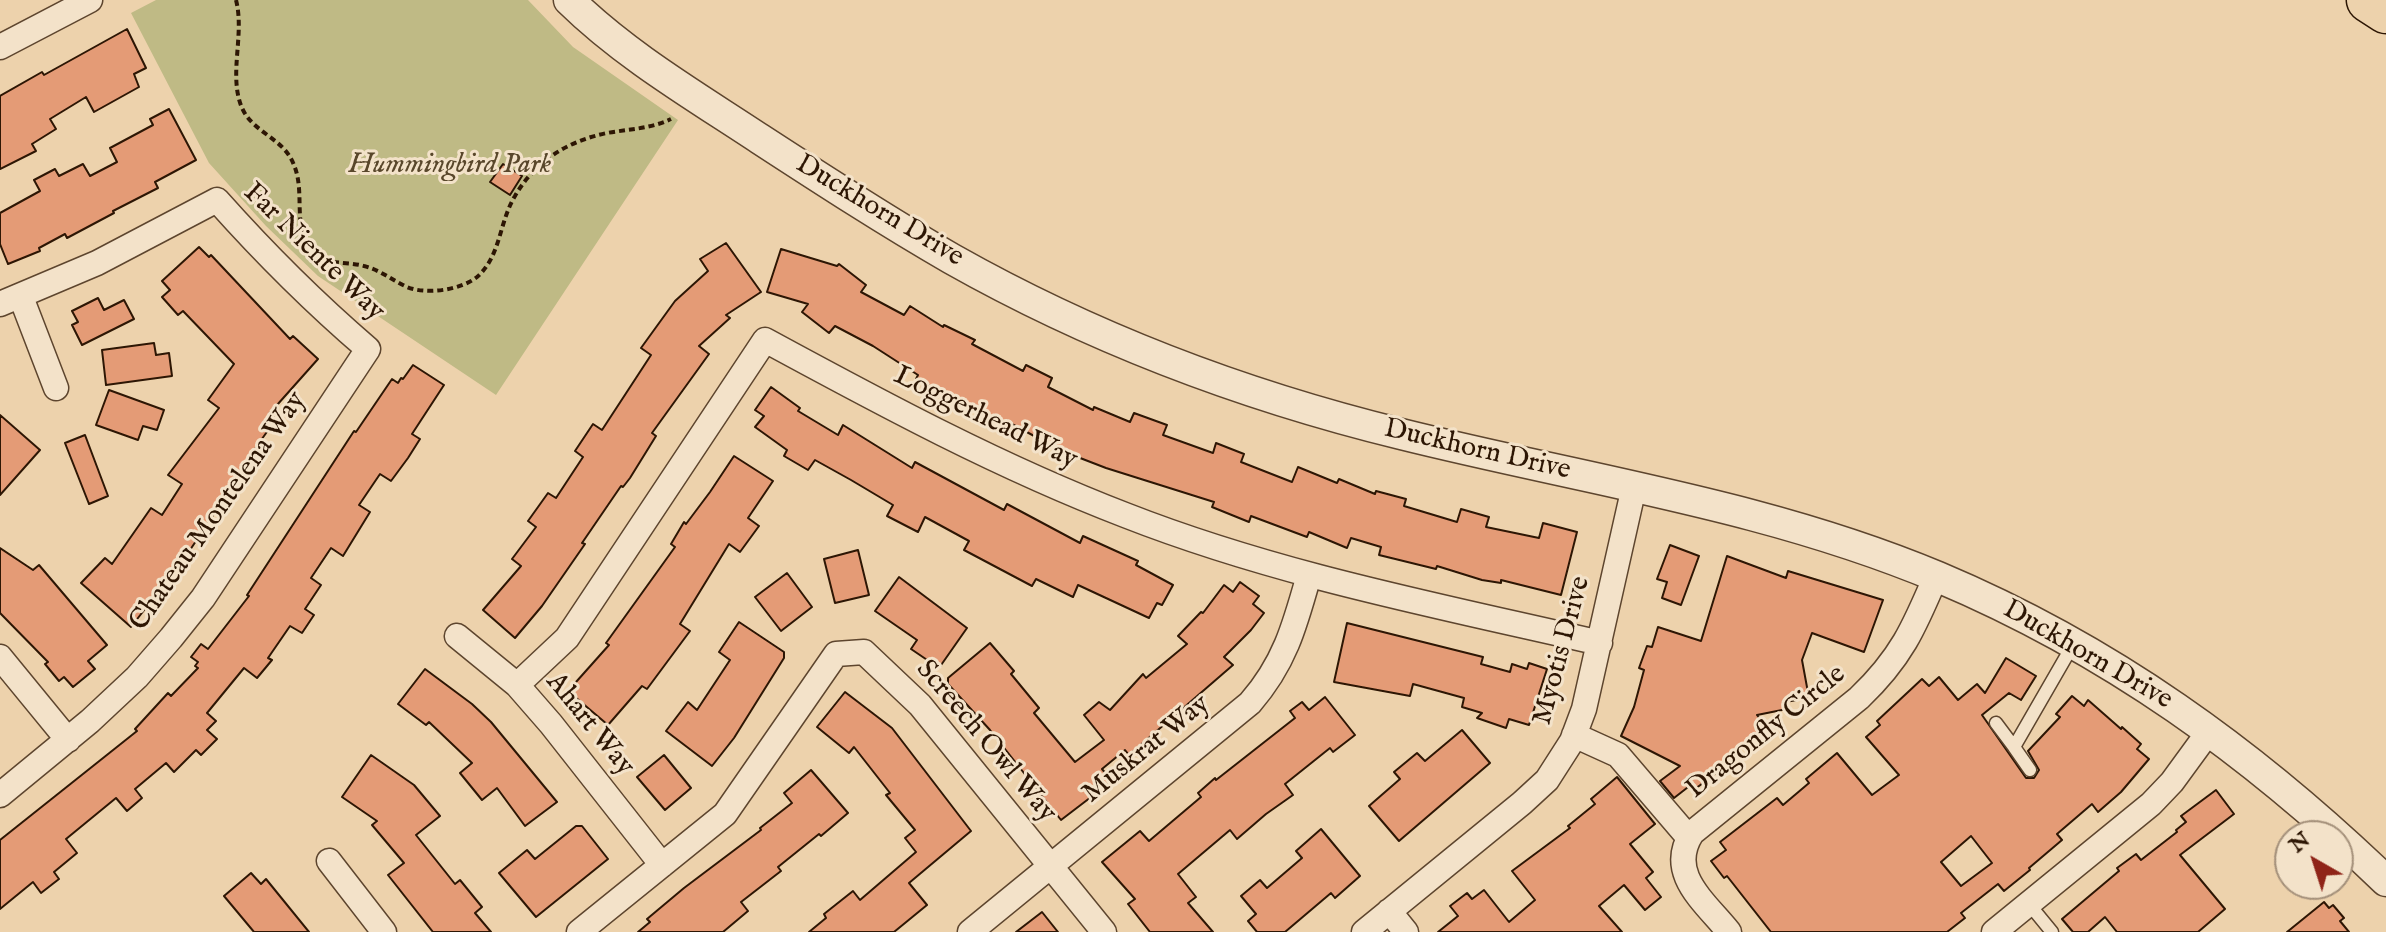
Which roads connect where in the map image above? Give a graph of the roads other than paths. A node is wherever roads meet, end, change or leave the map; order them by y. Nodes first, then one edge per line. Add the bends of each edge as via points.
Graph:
1 (90, 0) edge
2 (569, 0) edge
3 (2369, 0) edge
4 (2386, 11) edge
5 (0, 47) edge
6 (10, 301) edge
7 (368, 349) joint
8 (56, 388) dead end
9 (1634, 487) junction
10 (1309, 575) junction
11 (1936, 576) junction
12 (457, 636) dead end
13 (1600, 643) junction
14 (2074, 643) junction
15 (0, 657) edge
16 (517, 685) junction
17 (1996, 723) dead end
18 (2210, 730) junction
19 (1574, 735) junction
20 (68, 740) junction
21 (2014, 747) junction
22 (2030, 770) dead end
23 (0, 795) edge
24 (1689, 838) junction
25 (329, 861) dead end
26 (662, 865) junction
27 (1051, 867) junction
28 (2386, 881) edge
29 (2029, 904) junction
30 (1389, 911) junction
31 (384, 932) edge
32 (579, 932) edge
33 (970, 932) edge
34 (1104, 932) edge
35 (1364, 932) edge
36 (1406, 932) edge
37 (1729, 932) edge
38 (1994, 932) edge
39 (2052, 932) edge

1 - 5 street
2 - 9 street, Duckhorn Drive via 633,54 860,204 1055,311 1191,369 1331,416
3 - 4 highway
6 - 7 street, Far Niente Way via 217,200 298,287
6 - 8 street
7 - 20 street, Chateau Montelena Way via 187,618 137,677
9 - 11 street, Duckhorn Drive via 1765,518
9 - 13 street, Myotis Drive
10 - 13 street, Loggerhead Way
10 - 16 street, Loggerhead Way via 1057,488 953,440 765,340 567,638
10 - 27 street, Muskrat Way via 1293,633 1266,685
11 - 14 street, Duckhorn Drive
11 - 24 street, Dragonfly Circle via 1911,634 1885,674
12 - 16 street, Ahart Way
13 - 19 street, Myotis Drive
14 - 18 street, Duckhorn Drive
14 - 21 lane
15 - 20 street
16 - 26 street, Ahart Way
17 - 21 lane
18 - 28 street, Duckhorn Drive via 2327,825
18 - 29 street via 2151,804
19 - 24 street via 1618,755
19 - 30 street, Myotis Drive via 1547,780
20 - 23 street, Chateau Montelena Way
21 - 22 lane
24 - 37 street, Dragonfly Circle via 1683,870
25 - 31 street
26 - 27 street, Screech Owl Way via 725,814 836,654 864,652 920,705
26 - 32 street, Screech Owl Way
27 - 33 street, Muskrat Way
27 - 34 street, Screech Owl Way
29 - 38 street
29 - 39 lane
30 - 35 street, Myotis Drive
30 - 36 street

